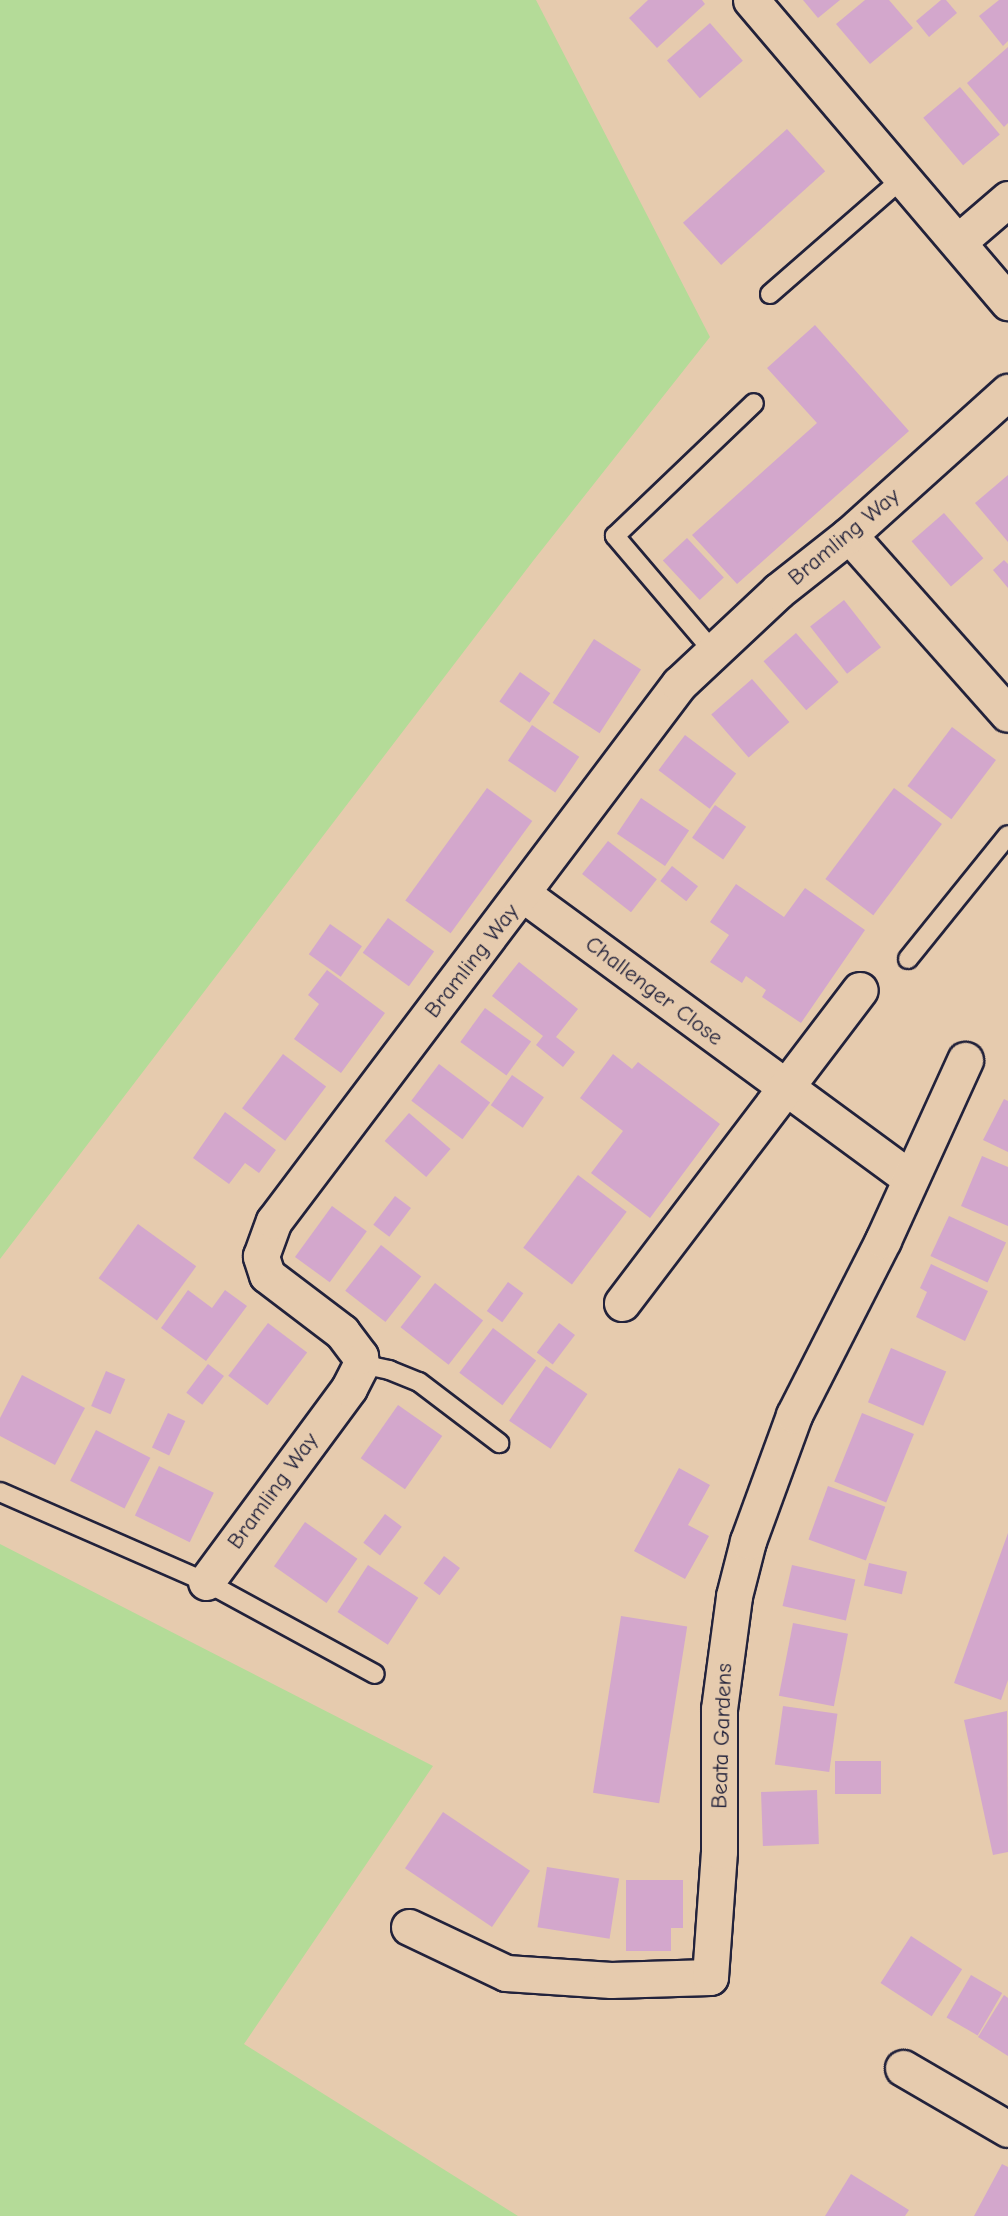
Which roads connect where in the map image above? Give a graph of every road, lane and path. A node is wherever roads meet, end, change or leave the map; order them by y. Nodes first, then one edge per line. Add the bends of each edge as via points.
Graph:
1 (751, 0) edge
2 (903, 178) junction
3 (1008, 199) edge
4 (958, 242) junction
5 (770, 294) dead end
6 (1008, 302) edge
7 (1008, 392) edge
8 (754, 403) dead end
9 (849, 535) junction
10 (712, 650) junction
11 (1008, 714) edge
12 (1008, 835) edge
13 (523, 894) junction
14 (908, 959) dead end
15 (860, 990) dead end
16 (965, 1060) dead end
17 (784, 1087) junction
18 (910, 1178) junction
19 (622, 1303) dead end
20 (361, 1364) junction
21 (499, 1443) dead end
22 (0, 1492) edge
23 (206, 1582) junction
24 (375, 1674) dead end
25 (409, 1927) dead end
26 (903, 2068) dead end
27 (1008, 2129) edge

1 - 2 street
2 - 4 street
2 - 5 lane
3 - 4 street
4 - 6 street
7 - 9 street, Bramling Way
8 - 10 lane via 615,536
9 - 10 street, Bramling Way
9 - 11 street
10 - 13 street, Bramling Way via 655,715
12 - 14 lane
13 - 17 street, Challenger Close
13 - 20 street, Bramling Way via 300,1185 264,1241 261,1256 267,1275 342,1332
15 - 17 street
16 - 18 street, Beata Gardens
17 - 18 street
17 - 19 street
18 - 25 street, Beata Gardens via 794,1415 748,1541 734,1596 719,1709 719,1851 710,1978 611,1980 506,1973
20 - 21 lane via 419,1382
20 - 23 street, Bramling Way via 349,1388
22 - 23 lane
23 - 24 lane
26 - 27 street

